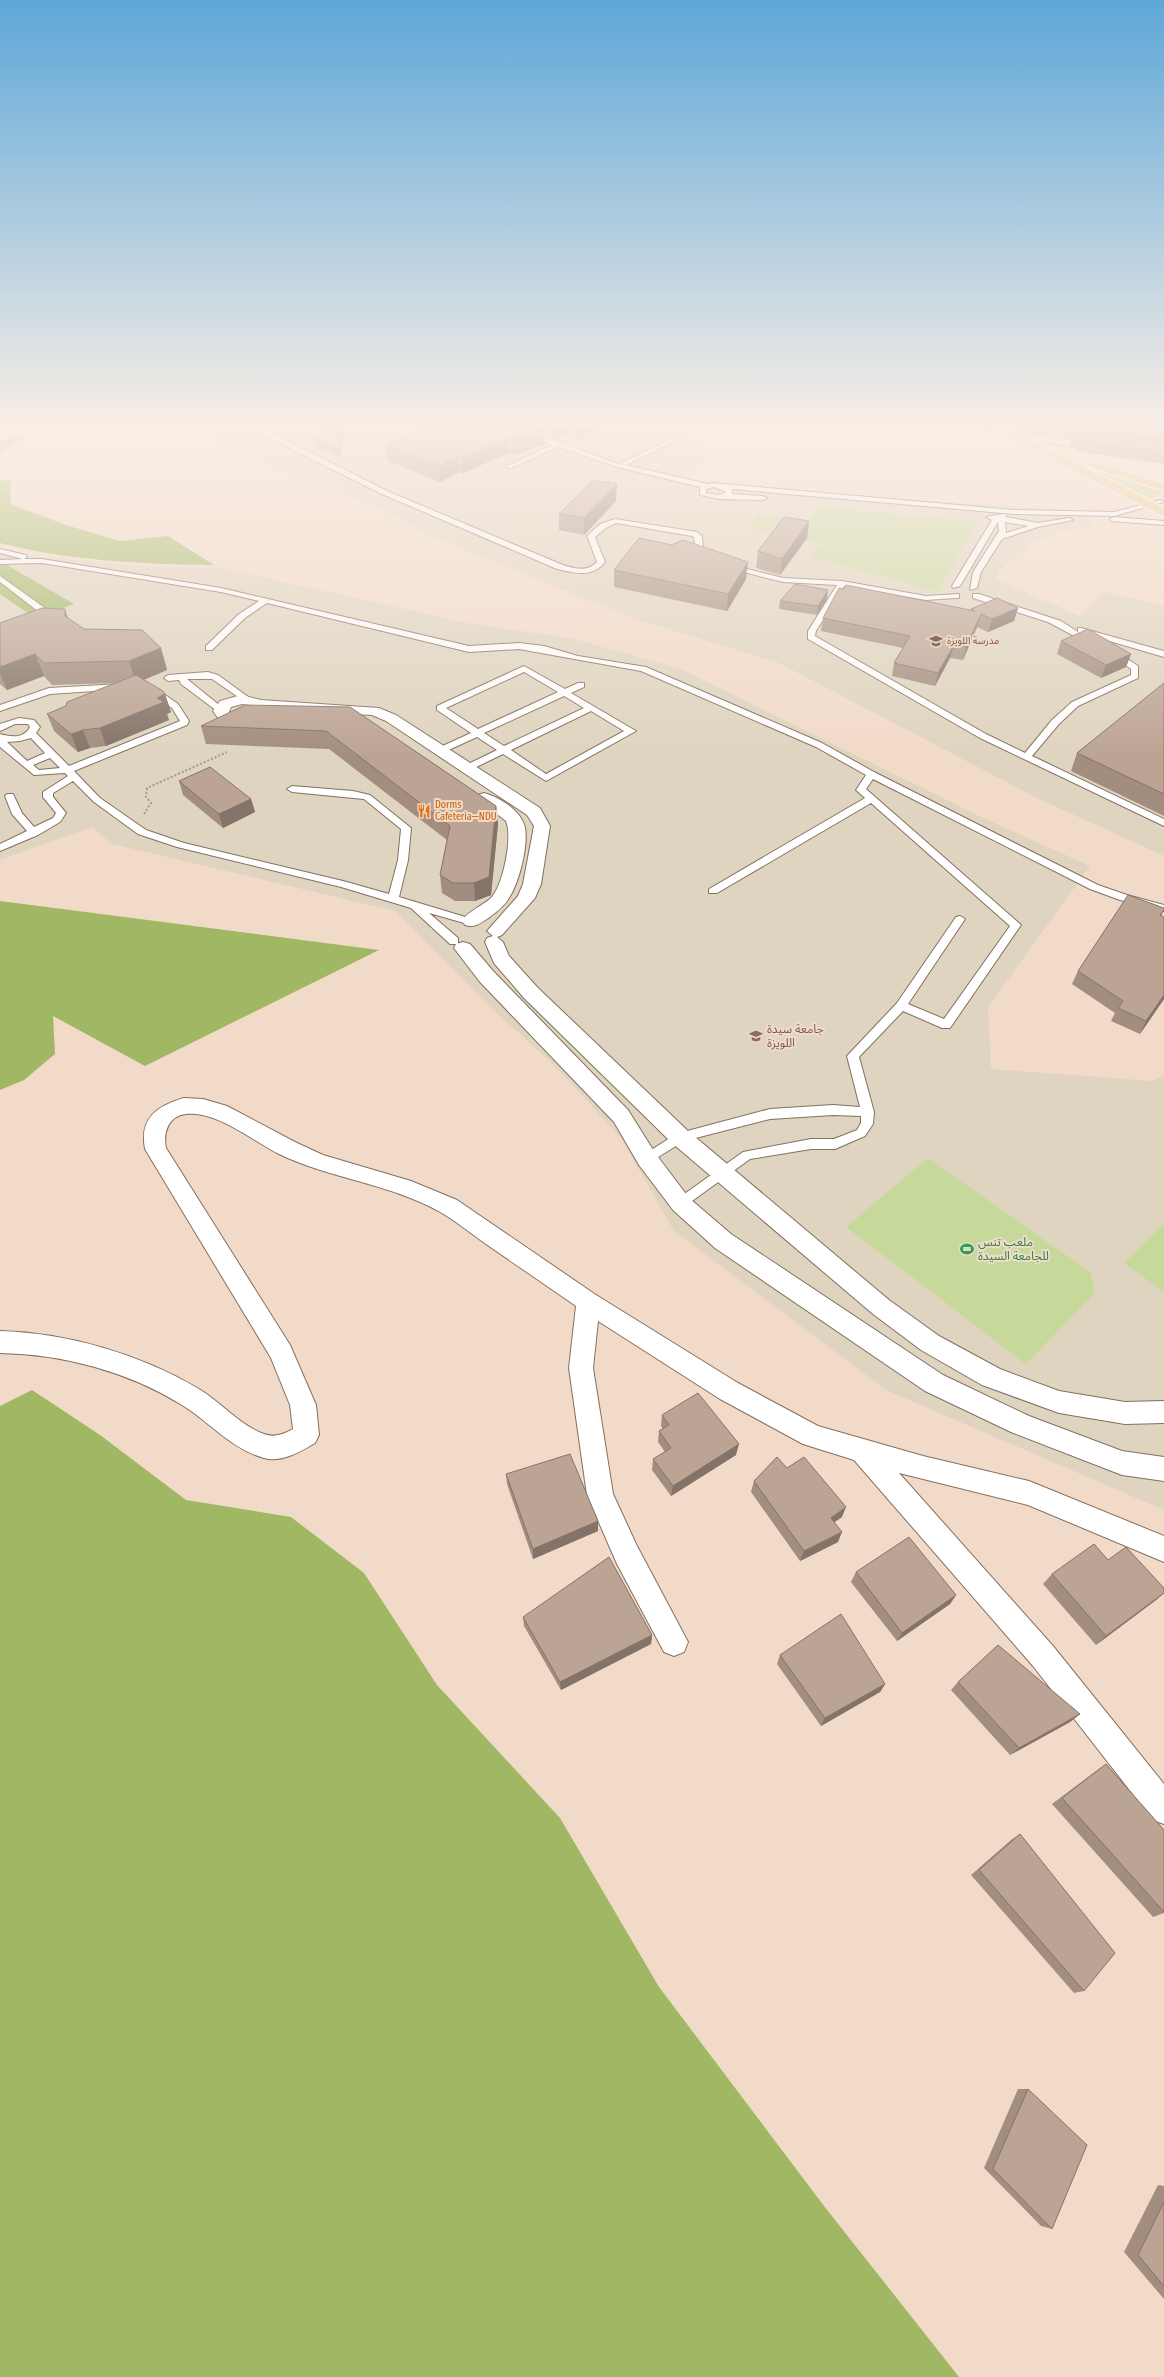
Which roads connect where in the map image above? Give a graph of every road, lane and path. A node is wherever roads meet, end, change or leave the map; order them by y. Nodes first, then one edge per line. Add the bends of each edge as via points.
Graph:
1 (486, 536) edge
2 (591, 536) edge
3 (696, 536) edge
4 (985, 536) edge
5 (1000, 536) edge
6 (0, 551) edge
7 (42, 561) junction
8 (0, 562) edge
9 (573, 570) junction
10 (560, 577) dead end
11 (0, 578) edge
12 (842, 583) junction
13 (956, 586) junction
14 (975, 592) junction
15 (956, 596) junction
16 (265, 601) junction
17 (42, 610) edge
18 (1051, 621) junction
19 (209, 648) dead end
20 (1164, 654) edge
21 (182, 677) junction
22 (168, 678) dead end
23 (581, 685) dead end
24 (133, 687) edge
25 (147, 688) edge
26 (564, 692) junction
27 (254, 705) junction
28 (0, 708) edge
29 (591, 708) junction
30 (221, 711) joint
31 (0, 728) edge
32 (32, 733) junction
33 (477, 733) junction
34 (0, 737) edge
35 (504, 750) junction
36 (439, 751) junction
37 (227, 752) dead end
38 (52, 754) junction
39 (1026, 756) junction
40 (25, 765) junction
41 (465, 769) junction
42 (71, 774) junction
43 (871, 774) junction
44 (292, 789) dead end
45 (10, 796) dead end
46 (871, 799) junction
47 (1164, 823) edge
48 (136, 828) junction
49 (34, 833) junction
50 (0, 848) edge
51 (713, 891) dead end
52 (393, 898) junction
53 (414, 904) junction
54 (1164, 908) edge
55 (960, 919) dead end
56 (469, 921) junction
57 (495, 936) junction
58 (458, 944) junction
59 (901, 1006) junction
60 (868, 1112) junction
61 (680, 1137) junction
62 (647, 1159) junction
63 (723, 1175) junction
64 (681, 1204) junction
65 (588, 1302) junction
66 (0, 1342) edge
67 (1164, 1412) edge
68 (862, 1450) junction
69 (1164, 1469) edge
70 (1164, 1549) edge
71 (674, 1642) dead end
72 (1164, 1809) edge

1 - 9 lane
2 - 9 lane via 601,562 595,568 586,571
3 - 12 lane via 699,539 699,550 706,556 765,576 783,580
4 - 13 lane
5 - 14 lane via 976,572
6 - 7 lane
7 - 8 lane
7 - 16 lane via 221,590
9 - 10 lane
11 - 17 lane
12 - 15 lane via 926,598
12 - 39 lane via 812,631 811,637 983,736
13 - 14 lane
13 - 15 lane via 951,591
14 - 15 lane via 967,598
14 - 18 lane
16 - 19 lane via 242,616
16 - 43 lane via 469,649 519,646 643,668 819,745
18 - 20 lane
18 - 39 lane via 1136,668 1135,676 1127,682 1076,703 1057,720
21 - 22 lane
21 - 27 lane via 215,677
21 - 30 lane via 184,682
23 - 26 lane
24 - 28 lane via 49,691
25 - 42 lane via 154,690 175,706 185,720 184,723
26 - 29 lane
26 - 33 lane
26 - 33 lane via 524,669 440,708
27 - 30 street via 229,701
27 - 36 street via 374,711 391,718
27 - 56 street via 362,720 376,726 508,814 516,825 517,846 507,890 490,909
29 - 35 lane
29 - 35 lane via 631,731 546,778
31 - 32 lane via 10,722 26,721 34,724
32 - 34 lane via 15,740
32 - 38 lane
33 - 35 lane
33 - 36 lane
34 - 40 lane via 5,747
35 - 41 lane
36 - 41 street
37 - 48 path via 147,788 146,797 151,803
38 - 40 lane
38 - 42 lane
39 - 47 lane
40 - 42 lane via 37,773
41 - 57 street via 534,812 542,826 532,884 526,898
42 - 48 lane via 98,800
42 - 49 lane via 48,792 48,797 61,813 60,816
43 - 46 lane via 861,790
43 - 54 lane via 1094,888
44 - 52 lane via 367,797 406,828 403,860
45 - 49 lane via 17,814
46 - 51 lane
46 - 59 lane via 1016,925 946,1025
48 - 52 lane via 180,845
49 - 50 lane
52 - 53 lane
53 - 56 lane
53 - 58 lane
55 - 59 lane
56 - 57 street via 487,922
56 - 58 street via 458,926 453,933
57 - 58 street via 480,949
57 - 61 street via 500,959 531,993
58 - 62 street via 621,1116
59 - 60 lane via 853,1056
60 - 61 lane via 833,1110 770,1114
60 - 63 lane via 867,1124 861,1133 834,1144 811,1144 747,1156
61 - 62 lane
61 - 63 street
62 - 64 street
63 - 64 lane
63 - 67 street via 893,1316 930,1343 991,1377 1059,1402 1125,1413
64 - 69 street via 723,1241 934,1383 1020,1424 1122,1463
65 - 66 street via 449,1206 318,1161 287,1148 220,1112 203,1107 184,1106 166,1113 159,1120 154,1139 156,1150 281,1353 303,1405 306,1435 285,1447 259,1445 191,1397 140,1373 63,1349
65 - 68 street via 729,1391 805,1432
65 - 71 street via 581,1368 600,1495 627,1555
68 - 70 street via 1029,1493
68 - 72 street via 1047,1662

